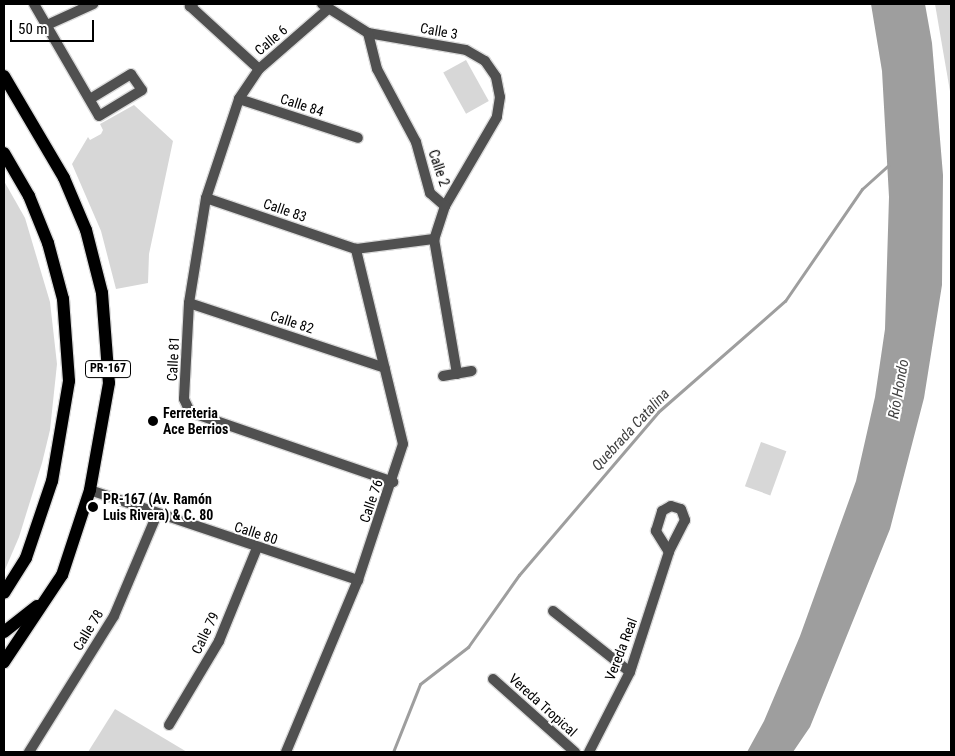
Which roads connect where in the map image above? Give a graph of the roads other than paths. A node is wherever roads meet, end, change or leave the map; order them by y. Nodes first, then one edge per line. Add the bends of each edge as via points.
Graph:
1 (34, 4) edge
2 (93, 4) edge
3 (193, 4) edge
4 (325, 7) edge
5 (47, 25) junction
6 (368, 33) junction
7 (258, 68) junction
8 (4, 76) edge
9 (90, 99) junction
10 (239, 99) junction
11 (358, 138) dead end
12 (4, 154) edge
13 (206, 198) junction
14 (445, 206) junction
15 (434, 239) junction
16 (356, 249) junction
17 (189, 303) junction
18 (385, 368) junction
19 (472, 371) dead end
20 (457, 374) junction
21 (443, 376) dead end
22 (393, 482) junction
23 (90, 490) junction
24 (157, 514) junction
25 (257, 548) junction
26 (669, 552) dead end
27 (358, 580) junction
28 (4, 593) edge
29 (47, 597) junction
30 (553, 611) dead end
31 (4, 632) edge
32 (4, 662) edge
33 (630, 672) junction
34 (493, 679) dead end
35 (169, 725) dead end
36 (29, 752) edge
37 (286, 752) edge
38 (575, 752) edge
39 (589, 752) edge

1 - 5 street
2 - 5 street
3 - 7 street via 190,6
4 - 6 street, Calle 3
4 - 7 street, Calle 6
5 - 9 street
6 - 14 street, Calle 2 via 377,69 416,142 430,193
6 - 14 street, Calle 3 via 466,50 485,61 496,77 500,97 497,117
7 - 10 street, Calle 6
8 - 23 main road, PR-167 via 64,178 86,230 102,293 109,383
9 - 9 street via 99,116 142,90 131,74
10 - 11 street, Calle 84
10 - 13 street, Calle 81
12 - 28 main road, PR-167 via 29,196 48,243 62,299 69,382 52,481 26,558
13 - 16 street, Calle 83
13 - 17 street, Calle 81
14 - 15 street, Calle 2
15 - 16 street
15 - 20 street, Calle 2
16 - 18 street, Calle 76
17 - 18 street, Calle 82
17 - 22 street, Calle 81 via 184,399 190,412
18 - 22 street, Calle 76 via 403,444
19 - 20 street
20 - 21 street
22 - 27 street, Calle 76
23 - 24 street, Calle 80
23 - 29 main road, PR-167 via 62,575
24 - 25 street, Calle 80
24 - 36 street, Calle 78 via 114,616
25 - 27 street, Calle 80
25 - 35 street, Calle 79 via 219,641
26 - 33 street, Vereda Real
27 - 37 street, Calle 76
29 - 31 main road
29 - 32 main road, PR-167
30 - 33 street
33 - 39 street, Vereda Real
34 - 38 street, Vereda Tropical

